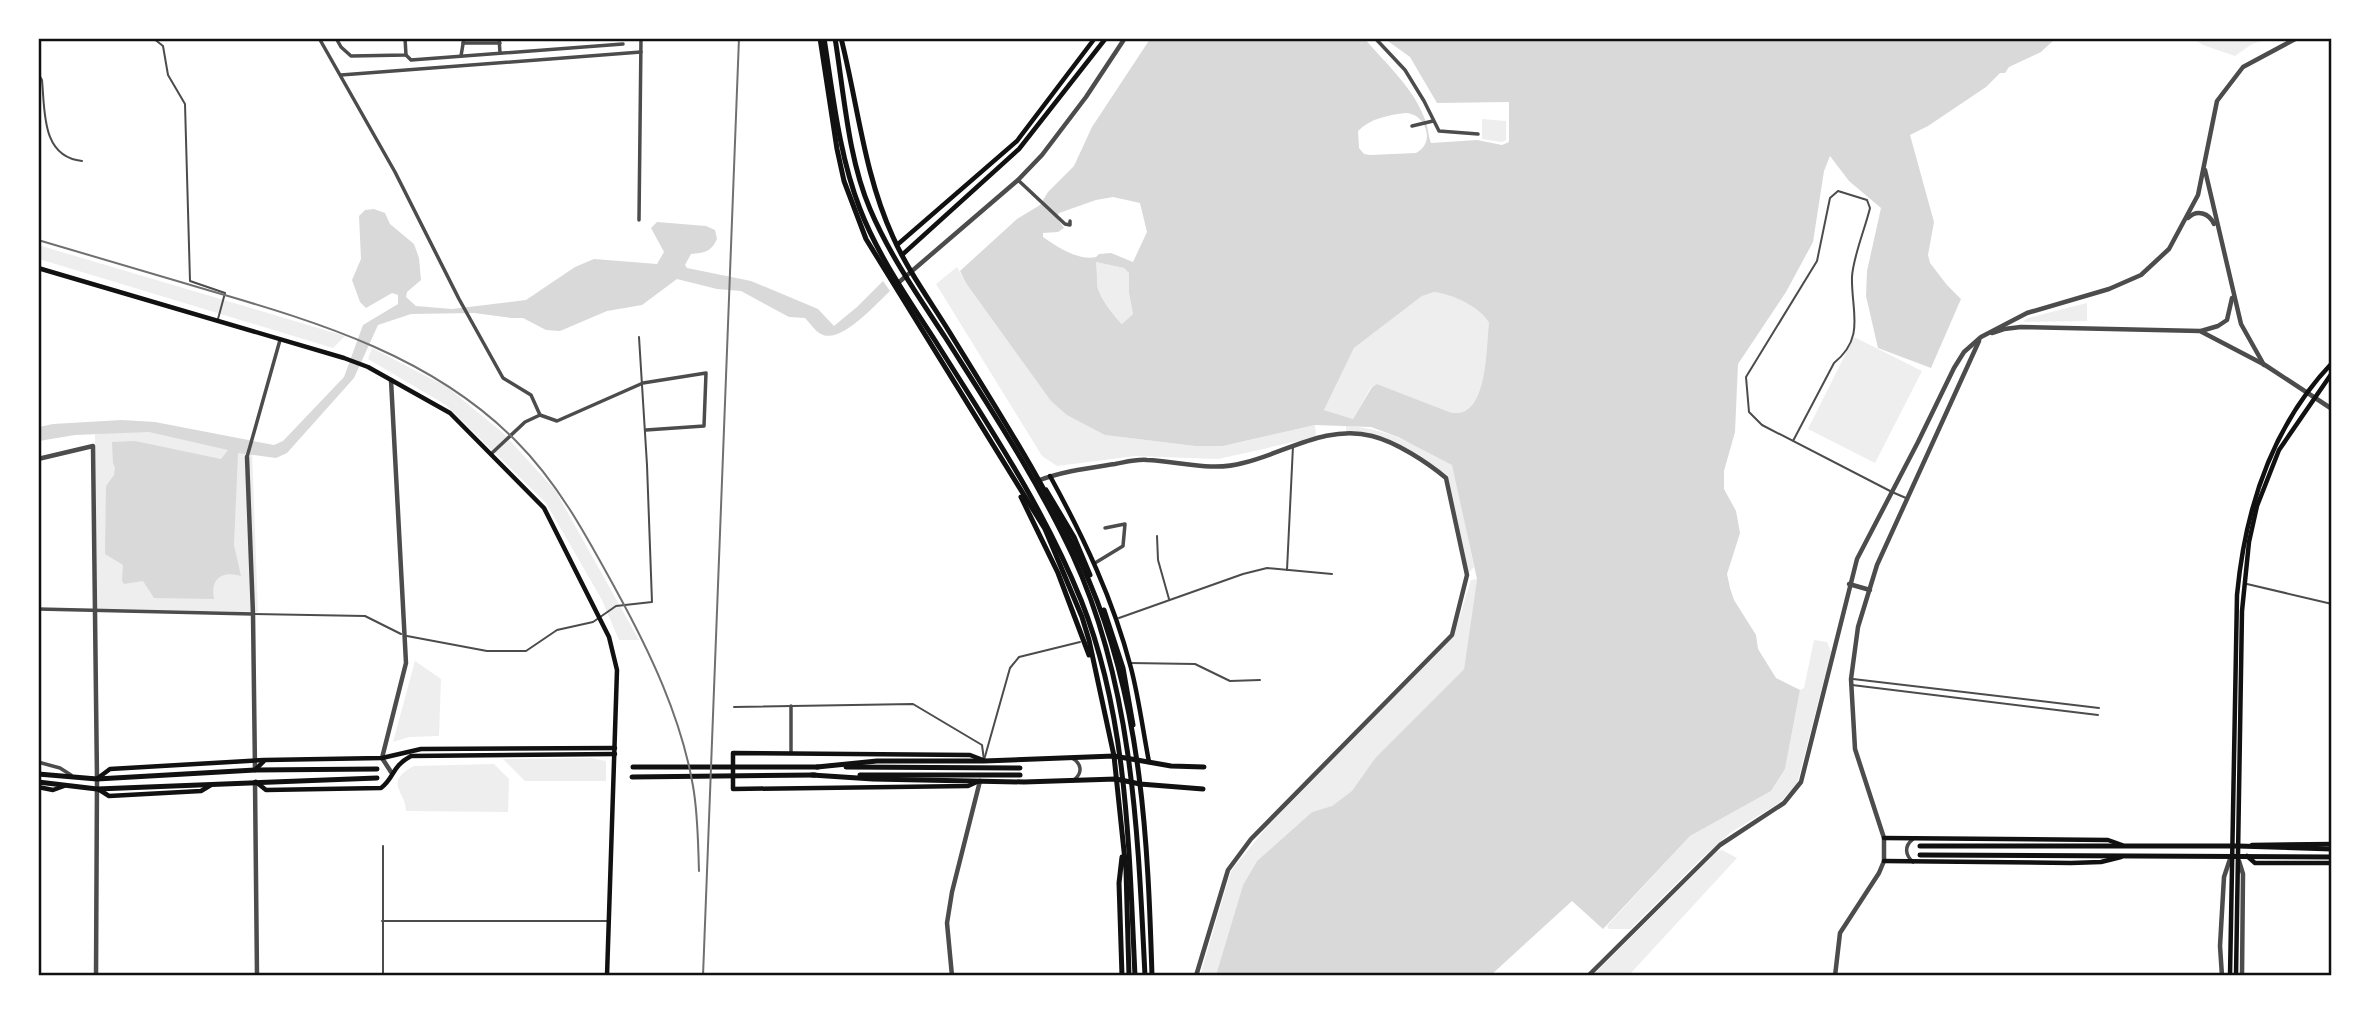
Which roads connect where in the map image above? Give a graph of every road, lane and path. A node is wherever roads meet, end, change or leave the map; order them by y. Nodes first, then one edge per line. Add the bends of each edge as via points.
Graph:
1 (153, 38) edge
2 (319, 38) edge
3 (336, 38) edge
4 (405, 38) edge
5 (641, 38) edge
6 (835, 38) edge
7 (841, 38) edge
8 (1095, 38) edge
9 (1106, 38) edge
10 (1125, 38) edge
11 (1375, 38) edge
12 (2297, 38) edge
13 (823, 39) edge
14 (463, 41) edge
15 (500, 41) edge
16 (623, 44) dead end
17 (641, 52) junction
18 (500, 53) junction
19 (406, 55) junction
20 (461, 56) junction
21 (407, 69) junction
22 (38, 73) edge
23 (341, 75) junction
24 (1431, 122) junction
25 (1412, 126) dead end
26 (1478, 134) dead end
27 (82, 161) dead end
28 (2204, 168) junction
29 (1018, 180) junction
30 (639, 220) dead end
31 (1068, 223) dead end
32 (2180, 229) junction
33 (2218, 231) junction
34 (897, 245) junction
35 (902, 255) junction
36 (38, 268) edge
37 (912, 271) junction
38 (894, 286) junction
39 (2232, 296) junction
40 (217, 321) junction
41 (2200, 331) junction
42 (639, 337) dead end
43 (1981, 337) junction
44 (281, 338) junction
45 (2332, 363) edge
46 (2265, 365) junction
47 (952, 368) junction
48 (2332, 373) edge
49 (392, 381) junction
50 (643, 383) junction
51 (2307, 393) junction
52 (2314, 398) junction
53 (2332, 410) edge
54 (540, 415) junction
55 (646, 430) junction
56 (1793, 441) junction
57 (1011, 443) junction
58 (1293, 445) junction
59 (491, 454) junction
60 (247, 457) joint
61 (38, 459) edge
62 (1050, 476) junction
63 (1038, 481) junction
64 (1892, 492) junction
65 (1907, 499) junction
66 (1105, 528) dead end
67 (1157, 536) dead end
68 (1095, 563) junction
69 (1287, 570) junction
70 (1332, 574) dead end
71 (2238, 583) junction
72 (1849, 584) junction
73 (2245, 584) junction
74 (1870, 590) junction
75 (1169, 600) junction
76 (2332, 604) edge
77 (38, 609) edge
78 (95, 610) junction
79 (253, 614) junction
80 (600, 618) junction
81 (1116, 619) junction
82 (1105, 623) junction
83 (405, 636) junction
84 (1089, 640) junction
85 (1129, 663) junction
86 (1093, 666) junction
87 (1259, 680) dead end
88 (1851, 682) junction
89 (791, 706) junction
90 (734, 707) dead end
91 (2099, 708) dead end
92 (2098, 715) dead end
93 (1132, 735) junction
94 (615, 751) junction
95 (791, 753) junction
96 (395, 754) junction
97 (1072, 757) junction
98 (1114, 757) junction
99 (382, 758) junction
100 (255, 760) junction
101 (265, 760) junction
102 (1136, 760) junction
103 (984, 761) junction
104 (38, 762) edge
105 (1149, 762) junction
106 (632, 767) dead end
107 (817, 767) junction
108 (1203, 767) dead end
109 (377, 769) dead end
110 (255, 770) junction
111 (391, 772) junction
112 (38, 774) edge
113 (812, 775) junction
114 (632, 777) dead end
115 (76, 778) junction
116 (377, 778) dead end
117 (97, 779) junction
118 (1115, 779) junction
119 (1073, 780) junction
120 (979, 781) junction
121 (255, 782) junction
122 (1140, 784) junction
123 (38, 785) edge
124 (97, 789) junction
125 (1203, 789) dead end
126 (1884, 838) junction
127 (1915, 838) junction
128 (383, 846) dead end
129 (1920, 846) dead end
130 (2234, 846) junction
131 (2332, 846) edge
132 (1123, 847) junction
133 (2129, 847) junction
134 (1920, 855) dead end
135 (2234, 855) junction
136 (2128, 856) junction
137 (2246, 856) junction
138 (2332, 857) edge
139 (1884, 861) junction
140 (1914, 863) junction
141 (2332, 863) edge
142 (382, 921) junction
143 (608, 921) junction
144 (96, 975) edge
145 (257, 975) edge
146 (383, 975) edge
147 (607, 975) edge
148 (952, 975) edge
149 (1122, 975) edge
150 (1129, 975) edge
151 (1135, 975) edge
152 (1145, 975) edge
153 (1152, 975) edge
154 (1196, 975) edge
155 (1588, 975) edge
156 (1835, 975) edge
157 (2222, 975) edge
158 (2231, 975) edge
159 (2236, 975) edge
160 (2242, 975) edge

1 - 40 lane via 163,46 167,75 185,104 190,281 225,293
2 - 23 street
3 - 19 street via 351,56
4 - 19 street
5 - 17 street
6 - 57 main road via 868,207
7 - 34 main road via 866,160
8 - 34 main road via 1017,141
9 - 35 main road via 1019,149
10 - 29 street via 1086,97
11 - 24 street via 1405,70
12 - 28 street via 2243,67 2217,101
13 - 38 main road via 844,181 866,239
13 - 47 main road via 849,176 860,209
14 - 15 street
14 - 20 street
15 - 18 street
16 - 18 street
17 - 21 street
17 - 30 street
18 - 20 street
19 - 20 street via 411,60
19 - 21 street
21 - 23 street
22 - 27 lane via 47,132 54,147 63,156
23 - 54 street via 503,378 531,395
24 - 25 street
24 - 26 street via 1439,131
28 - 32 street via 2199,195
28 - 33 street
29 - 31 street
29 - 37 street
32 - 33 street via 2193,214 2200,213 2212,219
32 - 43 street via 2169,249 2141,275 2027,313
33 - 39 street
34 - 35 main road
35 - 37 main road
36 - 40 main road
37 - 38 street
37 - 63 main road
38 - 84 main road via 1045,529
39 - 41 street via 2227,320
39 - 46 street via 2241,324
40 - 44 main road
41 - 43 street via 2021,327
41 - 46 street
42 - 50 lane
43 - 64 street via 1954,368
43 - 65 street
44 - 49 main road via 368,367
44 - 60 street
45 - 51 main road
46 - 51 street
47 - 86 main road via 977,424 1058,573
47 - 151 main road via 1044,522 1092,634 1105,680 1122,782
48 - 52 main road
49 - 59 main road via 450,413
49 - 83 street
50 - 54 street via 557,421
50 - 55 lane
50 - 55 street via 706,373 704,426
51 - 52 street
51 - 71 main road via 2263,470 2249,517
52 - 53 street
52 - 73 main road via 2278,450 2267,477 2249,542
54 - 59 street
55 - 80 lane via 652,602 616,606
56 - 56 lane via 1762,425 1749,412 1746,377 1817,261 1830,198 1838,191 1867,200 1870,208 1852,276 1856,332 1834,363
56 - 64 lane
57 - 93 main road via 1055,503 1079,549 1113,633 1133,719
57 - 152 main road via 1073,557 1113,679 1137,837
58 - 62 street via 1242,464 1144,459
58 - 69 lane
58 - 154 street via 1333,434 1372,436 1435,469 1446,478 1467,575 1452,635 1251,839 1228,870
59 - 80 main road via 544,508
60 - 79 street
61 - 78 street via 93,446
62 - 63 street
62 - 68 main road
63 - 82 main road
64 - 65 lane
64 - 72 street
65 - 74 street
66 - 68 street via 1125,524 1123,546
67 - 75 lane
68 - 81 main road
69 - 70 lane
69 - 75 lane via 1267,568 1243,574
71 - 73 lane
71 - 130 main road
72 - 74 street
72 - 155 street via 1801,782 1784,803 1720,845
73 - 76 lane
73 - 130 main road
74 - 88 street via 1858,627
75 - 81 lane
77 - 78 street
78 - 79 street
78 - 117 street
79 - 83 lane via 365,616
79 - 100 street
80 - 83 lane via 557,630 526,651 487,651
80 - 94 main road via 617,670
81 - 82 lane
81 - 85 main road
82 - 93 main road
83 - 96 street via 408,664 387,750
83 - 99 street via 406,663
84 - 86 main road
84 - 103 lane via 1019,657 1010,668
85 - 87 lane via 1195,664 1230,681
85 - 105 main road
86 - 98 main road
88 - 91 lane
88 - 92 lane
88 - 126 street via 1855,749
89 - 90 lane
89 - 95 street
89 - 103 lane via 913,704 982,745
93 - 102 main road
94 - 96 main road via 421,750
94 - 111 main road via 411,756
94 - 143 main road
95 - 103 main road via 970,754
95 - 120 main road via 733,753 733,789 968,786
96 - 99 main road
97 - 98 main road
97 - 103 main road
97 - 119 street via 1081,768
98 - 102 main road
98 - 118 main road
99 - 101 main road
99 - 111 street
100 - 101 main road
100 - 110 street
100 - 117 main road via 110,769
101 - 110 main road
102 - 105 main road
102 - 122 main road
103 - 107 main road via 877,761
104 - 115 street
105 - 108 main road
106 - 107 main road
107 - 113 main road via 1020,772
109 - 110 main road
110 - 117 main road
111 - 121 main road via 381,788 266,790
112 - 115 main road
113 - 114 main road
113 - 120 main road
115 - 117 main road
116 - 121 main road
117 - 124 street
118 - 119 main road
118 - 122 main road
118 - 132 main road
119 - 120 main road
120 - 148 street via 947,923
121 - 124 main road
121 - 145 street
122 - 125 main road
122 - 153 main road
123 - 124 main road
124 - 144 street
126 - 127 main road
126 - 139 street
127 - 133 main road via 2108,840
127 - 140 street via 1906,850
128 - 142 lane
129 - 133 main road
130 - 131 main road
130 - 133 main road
130 - 135 main road
132 - 149 main road via 1119,883
132 - 150 main road
134 - 136 main road
135 - 136 main road
135 - 137 main road
135 - 157 street via 2224,877
135 - 158 main road
135 - 159 main road
135 - 160 street via 2243,874
136 - 140 main road via 2101,862
137 - 138 main road
137 - 141 main road via 2255,863
139 - 140 main road
139 - 156 street via 1840,933
142 - 143 lane
142 - 146 lane
143 - 147 main road

